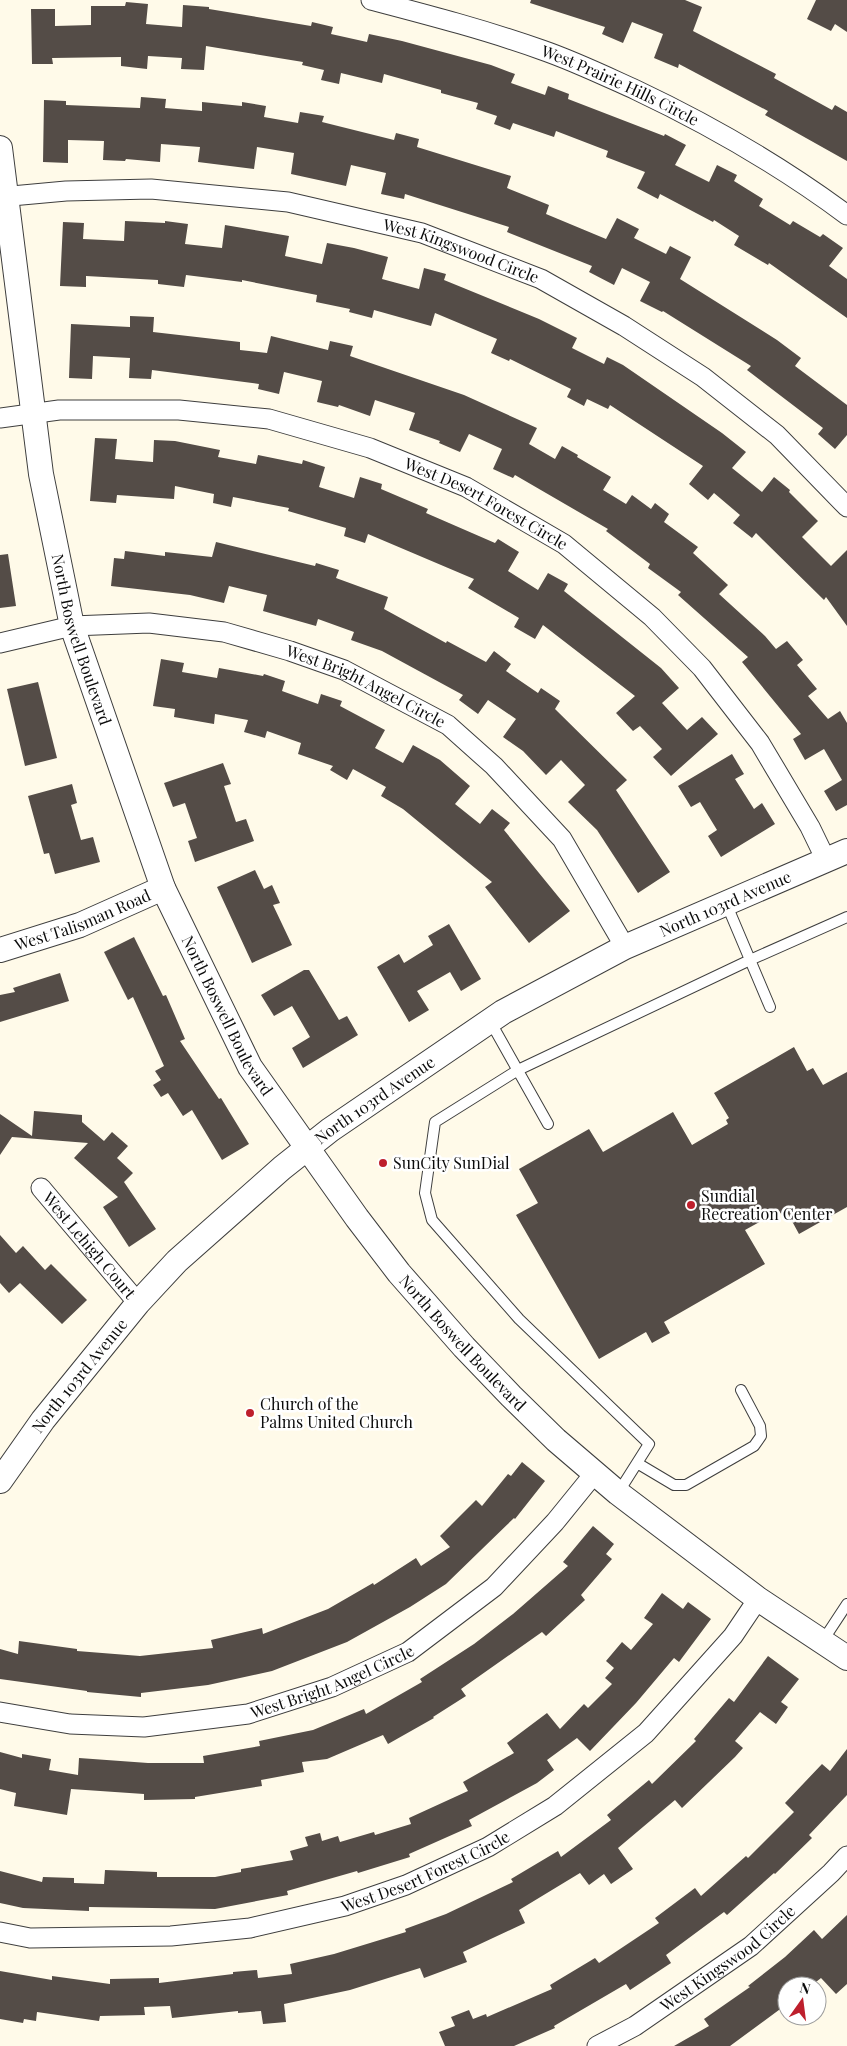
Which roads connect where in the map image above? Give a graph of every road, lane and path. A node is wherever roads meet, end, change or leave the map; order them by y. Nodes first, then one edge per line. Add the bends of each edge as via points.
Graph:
1 (371, 0) edge
2 (0, 148) edge
3 (3, 197) edge
4 (847, 215) edge
5 (32, 413) junction
6 (0, 418) edge
7 (847, 507) edge
8 (72, 626) junction
9 (0, 643) edge
10 (837, 855) edge
11 (163, 888) junction
12 (726, 903) junction
13 (847, 917) edge
14 (626, 947) junction
15 (0, 950) edge
16 (750, 960) junction
17 (770, 1007) dead end
18 (490, 1020) junction
19 (518, 1070) junction
20 (548, 1124) dead end
21 (307, 1148) junction
22 (41, 1188) dead end
23 (138, 1303) junction
24 (740, 1390) dead end
25 (637, 1463) junction
26 (594, 1474) junction
27 (0, 1481) edge
28 (618, 1493) junction
29 (758, 1599) junction
30 (847, 1604) edge
31 (822, 1642) junction
32 (847, 1658) edge
33 (0, 1712) edge
34 (847, 1856) edge
35 (0, 1932) edge
36 (597, 2046) edge

1 - 4 street, West Prairie Hills Circle via 542,50 599,73 684,113 750,151
2 - 3 street, North Boswell Boulevard
3 - 5 street, North Boswell Boulevard
3 - 7 street, West Kingswood Circle via 66,191 151,190 258,199 288,202 422,233 541,280 624,326 702,378 777,435
5 - 6 street, West Desert Forest Circle
5 - 8 street, North Boswell Boulevard
5 - 10 street, West Desert Forest Circle via 179,410 269,419 370,448 466,487 564,544 652,617 702,668 760,744 810,827
8 - 9 street, West Bright Angel Circle
8 - 11 street, North Boswell Boulevard
8 - 14 street, West Bright Angel Circle via 149,623 224,632 344,670 448,725 494,766 562,839
10 - 12 street, North 103rd Avenue
11 - 15 street, West Talisman Road via 80,925
11 - 21 street, North Boswell Boulevard via 250,1067
12 - 14 street, North 103rd Avenue
12 - 16 lane
13 - 16 lane
14 - 18 street, North 103rd Avenue
16 - 17 lane
16 - 19 lane
18 - 19 lane
18 - 21 street, North 103rd Avenue
19 - 20 lane
19 - 25 lane via 435,1122 425,1193 432,1220 520,1319 649,1444
21 - 23 street, North 103rd Avenue via 183,1255
21 - 26 street, North Boswell Boulevard via 362,1225 432,1312 495,1380
22 - 23 street, West Lehigh Court
23 - 27 street, North 103rd Avenue via 42,1420
24 - 25 lane via 760,1426 761,1436 754,1446 686,1485 674,1485
25 - 28 lane
26 - 28 street, North Boswell Boulevard
26 - 33 street, West Bright Angel Circle via 555,1522 494,1587 408,1652 332,1686 248,1714 144,1727 70,1724
28 - 29 street, North Boswell Boulevard
29 - 31 street, North Boswell Boulevard
29 - 35 street, West Desert Forest Circle via 733,1636 646,1733 555,1806 488,1847 406,1885 345,1906 250,1928 171,1936 30,1938
30 - 31 lane
31 - 32 street, North Boswell Boulevard
34 - 36 street, West Kingswood Circle via 751,1946 635,2026

